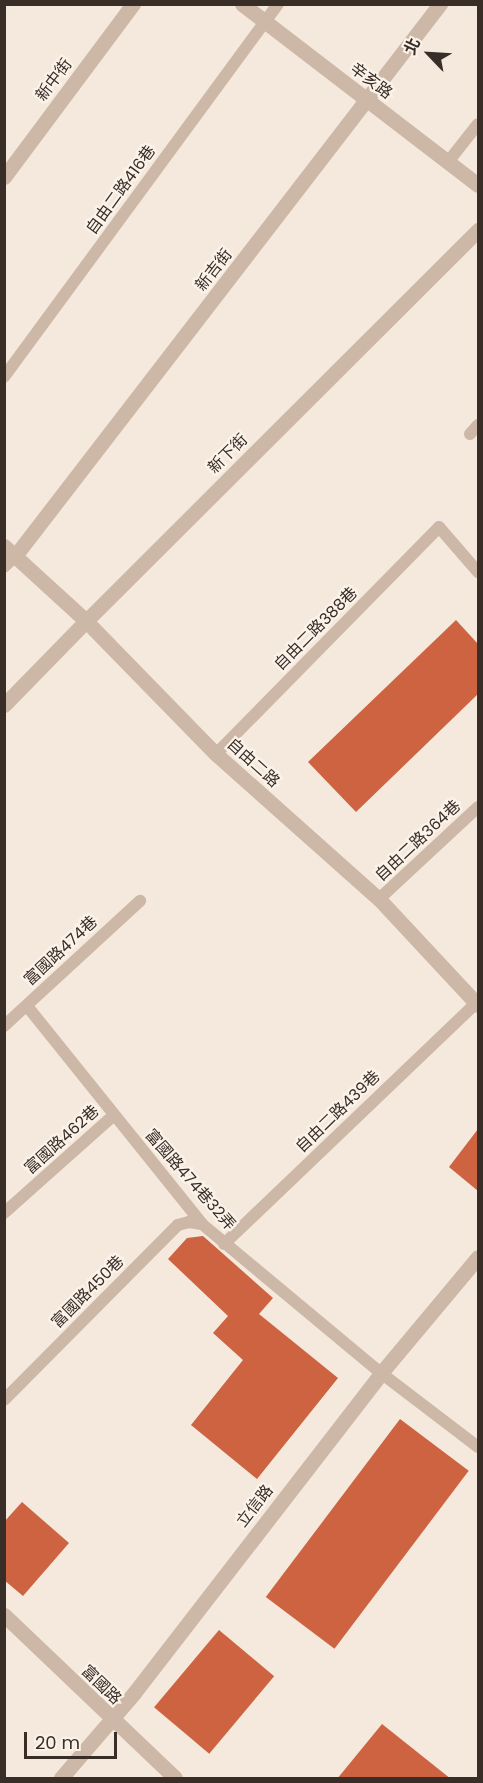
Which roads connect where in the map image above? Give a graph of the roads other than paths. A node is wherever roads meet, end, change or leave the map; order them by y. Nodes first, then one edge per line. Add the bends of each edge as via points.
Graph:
1 (133, 4) edge
2 (242, 4) edge
3 (278, 4) edge
4 (440, 4) edge
5 (265, 22) junction
6 (368, 101) junction
7 (478, 124) edge
8 (448, 162) junction
9 (4, 177) edge
10 (478, 185) edge
11 (478, 230) edge
12 (4, 377) edge
13 (8, 556) edge
14 (478, 572) edge
15 (86, 621) junction
16 (4, 705) edge
17 (216, 754) junction
18 (478, 807) edge
19 (379, 899) junction
20 (140, 901) dead end
21 (477, 1004) edge
22 (27, 1006) junction
23 (4, 1026) edge
24 (114, 1115) junction
25 (4, 1213) edge
26 (202, 1224) junction
27 (224, 1244) junction
28 (478, 1257) edge
29 (381, 1373) junction
30 (4, 1400) edge
31 (478, 1447) edge
32 (4, 1615) edge
33 (112, 1720) junction
34 (61, 1779) edge
35 (175, 1779) edge

1 - 9 street, 新中街
2 - 5 street, 辛亥路
3 - 5 lane, 自由二路416巷
4 - 6 street, 新吉街
5 - 6 street, 辛亥路
5 - 12 lane, 自由二路416巷
6 - 8 street, 辛亥路
6 - 13 street, 新吉街
7 - 8 lane
8 - 10 street, 辛亥路
11 - 15 street, 新下街
13 - 15 street, 自由二路
14 - 17 lane, 自由二路388巷 via 439,527
15 - 16 street, 新下街
15 - 17 street, 自由二路
17 - 19 street, 自由二路
18 - 19 lane, 自由二路364巷
19 - 21 street, 自由二路
20 - 22 lane, 富國路474巷
21 - 27 lane, 自由二路439巷
22 - 23 lane, 富國路474巷
22 - 24 lane, 富國路474巷32弄
24 - 25 lane, 富國路462巷
24 - 26 lane, 富國路474巷32弄
26 - 27 lane, 富國路474巷32弄
26 - 30 lane, 富國路450巷 via 189,1222 178,1226
27 - 29 lane, 富國路474巷32弄
28 - 29 street, 立信路
29 - 31 lane, 富國路474巷32弄
29 - 33 street, 立信路
32 - 33 street, 富國路
33 - 34 street, 立信路
33 - 35 street, 富國路

